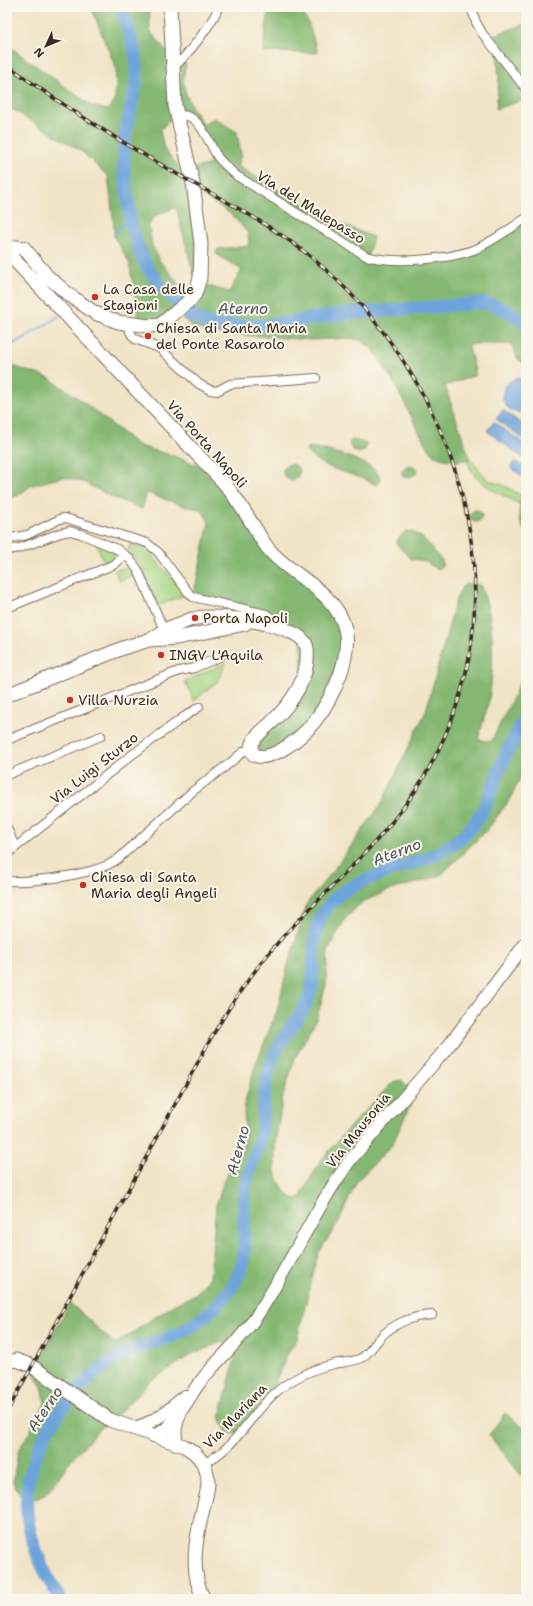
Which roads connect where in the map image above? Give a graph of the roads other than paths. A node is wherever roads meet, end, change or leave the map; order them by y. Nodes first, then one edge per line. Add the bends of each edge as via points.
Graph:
1 (170, 7) edge
2 (218, 7) edge
3 (471, 7) edge
4 (172, 67) junction
5 (526, 89) edge
6 (176, 116) junction
7 (526, 218) edge
8 (8, 253) edge
9 (130, 324) junction
10 (316, 378) dead end
11 (7, 539) edge
12 (7, 550) edge
13 (125, 555) junction
14 (7, 608) edge
15 (260, 623) junction
16 (276, 626) junction
17 (166, 635) junction
18 (220, 657) dead end
19 (7, 695) edge
20 (199, 707) dead end
21 (101, 736) dead end
22 (7, 740) edge
23 (250, 749) junction
24 (7, 775) edge
25 (7, 828) edge
26 (15, 847) junction
27 (7, 854) edge
28 (7, 881) edge
29 (526, 943) edge
30 (432, 1315) dead end
31 (7, 1362) edge
32 (182, 1402) junction
33 (131, 1428) junction
34 (154, 1436) junction
35 (178, 1444) junction
36 (203, 1463) junction
37 (204, 1599) edge

1 - 4 main road
2 - 4 street via 191,48 178,64
3 - 5 street via 482,33
4 - 6 main road
6 - 7 street, Via del Malepasso via 186,115 194,120 220,159 237,176 353,249 371,257 418,259 460,253 482,246
6 - 9 main road via 193,183 200,234 202,254 198,284 191,299 163,323 157,326
8 - 9 main road via 16,247 24,248 47,276 80,303 101,316
8 - 23 main road, Via Porta Napoli via 224,483 270,551 321,592 336,609 343,622 346,640 344,660 332,692 320,714 298,738 280,751 259,756 254,755
9 - 10 street via 135,340 159,348 191,377 210,390 217,391 230,384
11 - 16 street via 27,535 65,518 143,541 154,548 192,595 266,614 273,619
12 - 13 street via 70,531 115,547
13 - 14 street via 115,564
13 - 17 street via 136,566
15 - 16 main road
15 - 17 main road via 238,625 180,638
15 - 17 main road via 222,617 195,618
16 - 23 main road via 296,634 305,642 306,668 299,689 291,701 254,740
17 - 19 main road via 123,648
18 - 22 street
20 - 26 street, Via Luigi Sturzo via 133,754
21 - 24 street
23 - 28 street via 193,791 109,865 58,876
25 - 26 street
26 - 27 street, Via Luigi Sturzo
29 - 32 main road, Via Mausonia via 447,1048 351,1159 256,1316
30 - 36 street, Via Mariana via 409,1319 392,1327 360,1359 318,1369 288,1384 268,1400 220,1455
31 - 33 main road via 23,1362 40,1371 92,1409 110,1420
32 - 33 main road, Via Mausonia via 150,1422
32 - 34 main road, Via Mausonia via 167,1427
32 - 35 main road, Via Mausonia via 176,1427
33 - 34 main road
34 - 35 main road
35 - 36 main road via 194,1452
36 - 37 main road via 208,1484 198,1532 195,1564 197,1582

